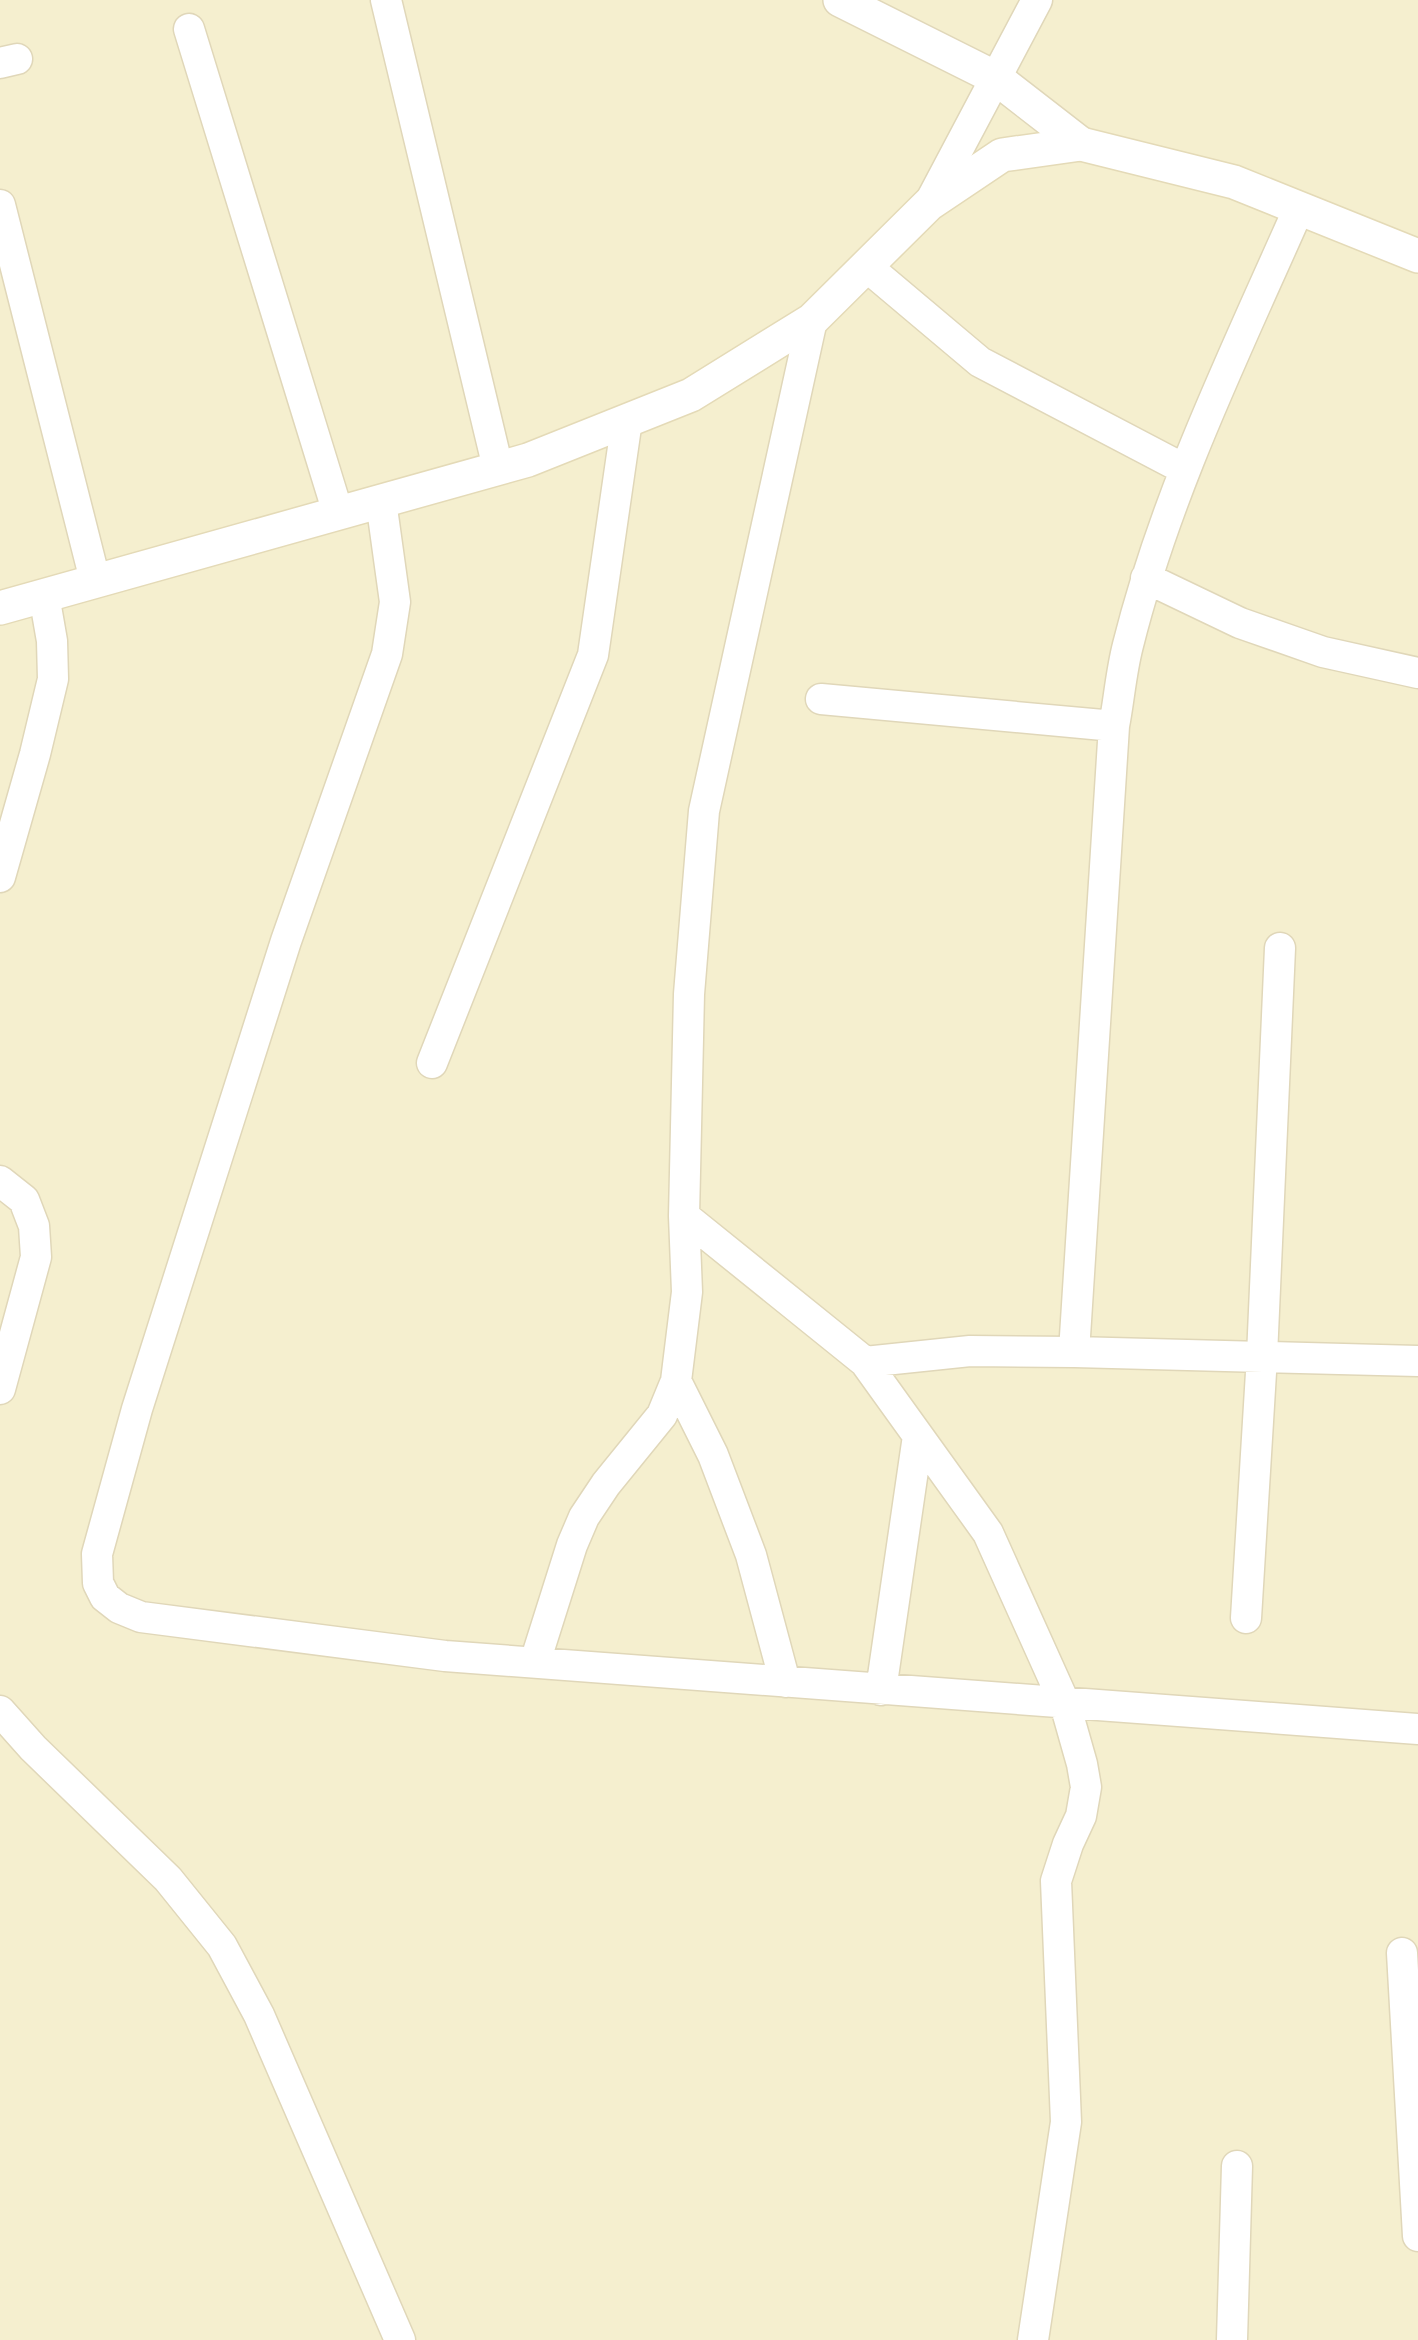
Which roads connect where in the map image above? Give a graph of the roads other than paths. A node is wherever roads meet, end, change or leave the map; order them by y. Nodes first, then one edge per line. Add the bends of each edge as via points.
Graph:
1 (386, 0) edge
2 (840, 0) edge
3 (1037, 0) edge
4 (189, 28) dead end
5 (996, 78) junction
6 (1081, 144) junction
7 (929, 204) junction
8 (0, 205) edge
9 (1299, 208) junction
10 (1418, 256) edge
11 (866, 266) junction
12 (812, 320) junction
13 (627, 420) junction
14 (498, 468) junction
15 (1184, 468) junction
16 (381, 501) junction
17 (338, 513) junction
18 (1146, 578) junction
19 (95, 580) junction
20 (44, 595) junction
21 (0, 608) edge
22 (1418, 673) edge
23 (821, 699) dead end
24 (1114, 726) junction
25 (0, 877) edge
26 (1280, 948) dead end
27 (432, 1063) dead end
28 (0, 1181) edge
29 (684, 1216) junction
30 (1074, 1352) junction
31 (1262, 1356) junction
32 (1418, 1361) edge
33 (865, 1362) junction
34 (676, 1381) junction
35 (0, 1389) edge
36 (918, 1436) junction
37 (1246, 1618) dead end
38 (535, 1662) junction
39 (784, 1682) junction
40 (881, 1689) junction
41 (1065, 1704) junction
42 (0, 1711) edge
43 (1418, 1729) edge
44 (1402, 1953) dead end
45 (1415, 2137) edge
46 (1238, 2166) dead end
47 (1418, 2236) edge
48 (400, 2340) edge
49 (1033, 2340) edge
50 (1232, 2340) edge

1 - 14 street
2 - 5 main road
3 - 5 street
4 - 17 street
5 - 6 main road
5 - 7 street
6 - 7 main road via 1002,155
6 - 9 main road via 1234,182
7 - 11 main road
8 - 19 street
9 - 10 main road
9 - 15 street
11 - 12 main road
11 - 15 street via 980,362
12 - 13 main road via 691,395
12 - 29 street via 704,811 689,994
13 - 14 main road
13 - 27 street via 593,655
14 - 16 main road
15 - 18 street
16 - 17 main road
16 - 38 street via 395,602 387,654 286,941 137,1409 97,1554 98,1583 105,1597 141,1617 445,1656
17 - 19 main road
18 - 22 street via 1251,627 1323,652
18 - 24 street via 1127,648
19 - 20 main road
20 - 21 main road
20 - 25 street via 52,641 53,679
23 - 24 street
24 - 30 street
26 - 31 street
28 - 35 street via 24,1200 34,1226 36,1257
29 - 33 street
29 - 34 street via 687,1292
30 - 31 street
30 - 33 street via 970,1351
31 - 32 street
31 - 37 street
33 - 36 street
34 - 38 street via 662,1415 584,1517
34 - 39 street via 713,1455 751,1555
36 - 40 street
36 - 41 street via 988,1533
38 - 39 street
39 - 40 street
40 - 41 street
41 - 43 street
41 - 49 street via 1086,1787 1081,1816 1056,1881 1066,2122
42 - 48 street via 168,1880 222,1946 258,2014
44 - 45 street
45 - 47 street
46 - 50 street

